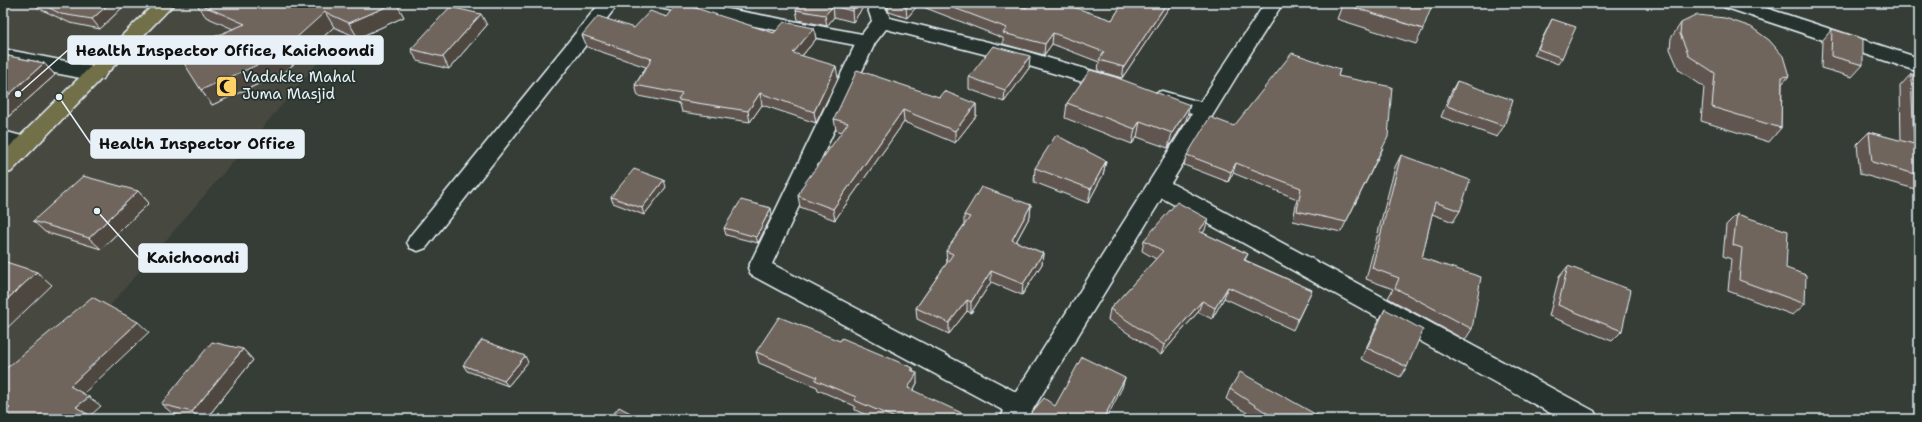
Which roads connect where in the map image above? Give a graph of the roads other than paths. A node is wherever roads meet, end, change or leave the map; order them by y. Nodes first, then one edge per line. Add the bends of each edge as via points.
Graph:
1 (166, 3) edge
2 (610, 3) edge
3 (664, 3) edge
4 (878, 3) edge
5 (1274, 3) edge
6 (1731, 3) edge
7 (882, 22) junction
8 (867, 41) junction
9 (3, 56) edge
10 (1919, 65) edge
11 (96, 74) junction
12 (1205, 111) junction
13 (3, 139) edge
14 (26, 144) junction
15 (3, 166) edge
16 (1158, 186) junction
17 (418, 242) dead end
18 (1016, 413) edge
19 (1585, 419) edge

1 - 11 main road
2 - 17 street
3 - 8 street
4 - 7 street via 877,9
5 - 12 street
6 - 10 street
7 - 8 street
7 - 12 street via 1021,57
8 - 18 street via 759,268
9 - 11 street
11 - 14 main road
12 - 16 street
13 - 14 street
14 - 15 main road
16 - 18 street
16 - 19 street

